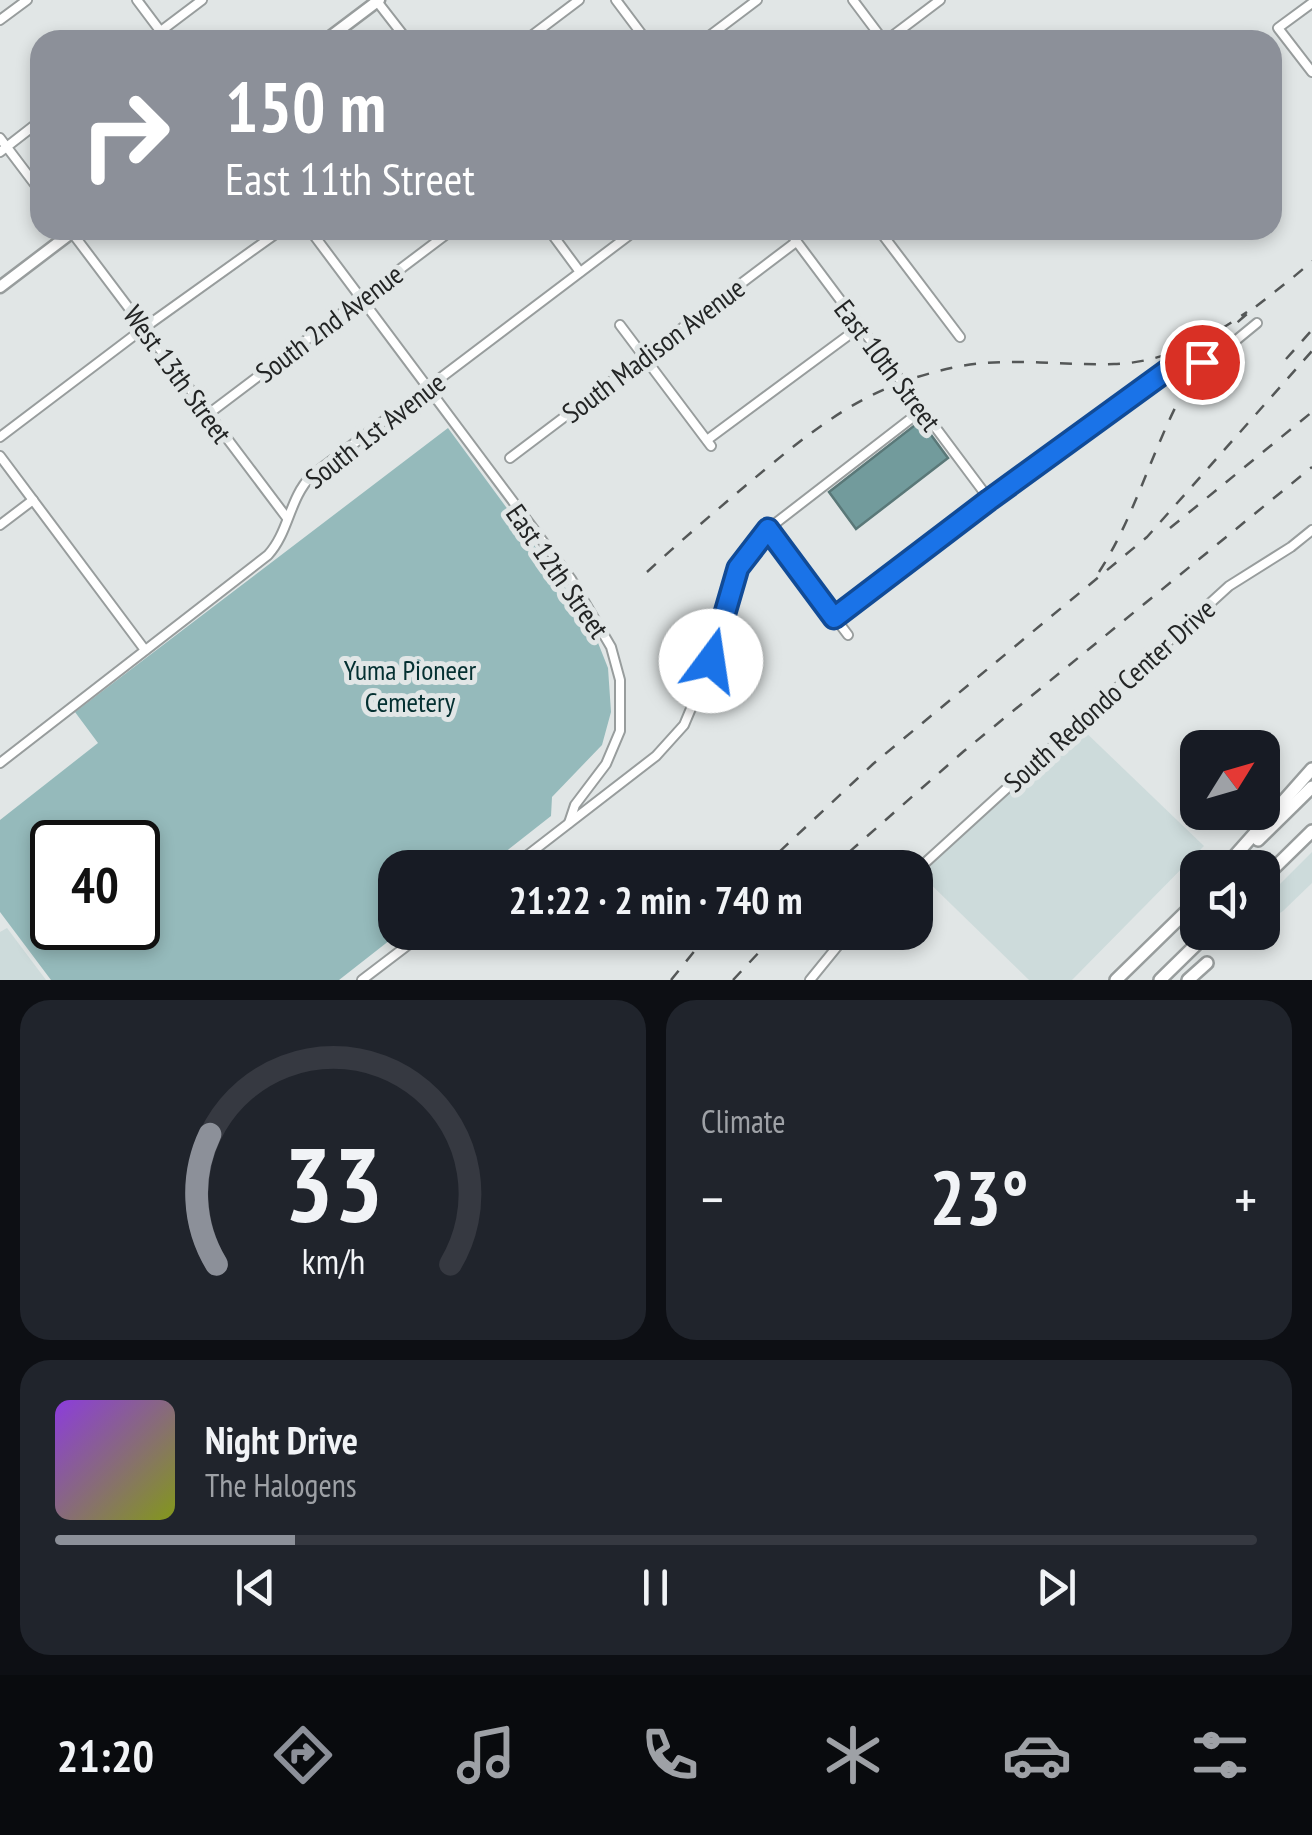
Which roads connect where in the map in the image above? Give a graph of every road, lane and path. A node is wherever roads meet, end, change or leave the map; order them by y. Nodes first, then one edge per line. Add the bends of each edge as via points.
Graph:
1 (27, 0) edge
2 (137, 0) edge
3 (202, 0) edge
4 (579, 0) edge
5 (616, 0) edge
6 (757, 0) edge
7 (854, 0) edge
8 (940, 0) edge
9 (378, 1) edge
10 (1312, 2) edge
11 (0, 20) edge
12 (159, 30) edge
13 (161, 30) edge
14 (339, 30) edge
15 (399, 30) edge
16 (539, 30) edge
17 (638, 30) edge
18 (717, 30) edge
19 (877, 30) edge
20 (899, 30) edge
21 (1280, 30) edge
22 (1282, 33) edge
23 (1312, 72) edge
24 (30, 129) edge
25 (0, 138) edge
26 (4, 150) edge
27 (30, 180) edge
28 (60, 240) edge
29 (79, 240) edge
30 (267, 240) edge
31 (318, 240) edge
32 (439, 240) edge
33 (556, 240) edge
34 (623, 240) edge
35 (886, 240) edge
36 (796, 242) joint
37 (580, 272) junction
38 (0, 287) edge
39 (362, 299) junction
40 (1257, 323) dead end
41 (620, 325) dead end
42 (860, 326) junction
43 (144, 328) junction
44 (960, 338) dead end
45 (645, 357) junction
46 (428, 388) junction
47 (922, 410) junction
48 (207, 415) junction
49 (0, 437) edge
50 (0, 456) edge
51 (510, 458) dead end
52 (33, 500) junction
53 (989, 500) junction
54 (286, 518) junction
55 (0, 526) edge
56 (768, 529) junction
57 (1312, 530) edge
58 (834, 618) junction
59 (848, 635) dead end
60 (145, 650) junction
61 (0, 762) edge
62 (1312, 769) edge
63 (1312, 787) edge
64 (569, 823) junction
65 (1312, 831) edge
66 (534, 850) edge
67 (1242, 850) edge
68 (1246, 850) edge
69 (933, 856) edge
70 (1280, 862) edge
71 (1180, 917) edge
72 (401, 950) edge
73 (834, 950) edge
74 (1190, 950) edge
75 (1207, 962) dead end
76 (362, 980) edge
77 (810, 980) edge
78 (1116, 980) edge
79 (1160, 980) edge
80 (1188, 980) edge

1 - 11 street
2 - 12 street
3 - 13 street
4 - 16 street
5 - 17 street
6 - 18 street
7 - 19 street
8 - 20 street
9 - 14 main road
9 - 15 street
10 - 21 street
22 - 23 street
24 - 26 street
25 - 26 street
26 - 27 street
28 - 38 main road
29 - 43 street, West 13th Street
30 - 43 street
31 - 39 street, East 12th Street
32 - 39 street, South 2nd Avenue
33 - 37 street
34 - 37 street, South 1st Avenue
35 - 44 street
36 - 42 street, East 10th Street
36 - 45 street, South Madison Avenue
37 - 46 street, South 1st Avenue
39 - 46 street, East 12th Street
39 - 48 street, South 2nd Avenue
40 - 53 street via 1212,360 1172,367
41 - 45 street
42 - 45 street via 709,443
42 - 47 street, East 10th Street
43 - 48 street, West 13th Street
43 - 49 street
45 - 51 street, South Madison Avenue
46 - 54 street, South 1st Avenue via 311,476
46 - 64 street, East 12th Street via 571,579 611,647 620,680 620,731
47 - 53 street, East 10th Street
47 - 56 street
48 - 54 street, West 13th Street
50 - 52 street
52 - 55 street
52 - 60 street
53 - 58 street
54 - 60 street, South 1st Avenue via 268,555
56 - 58 street
56 - 64 street via 738,568 684,725 656,756
57 - 69 street, South Redondo Center Drive via 1228,586
58 - 59 street
60 - 61 street, South 1st Avenue
62 - 67 highway
63 - 68 highway
64 - 66 street
65 - 70 highway
71 - 78 highway
72 - 76 street
73 - 77 street
74 - 79 highway
75 - 80 highway

